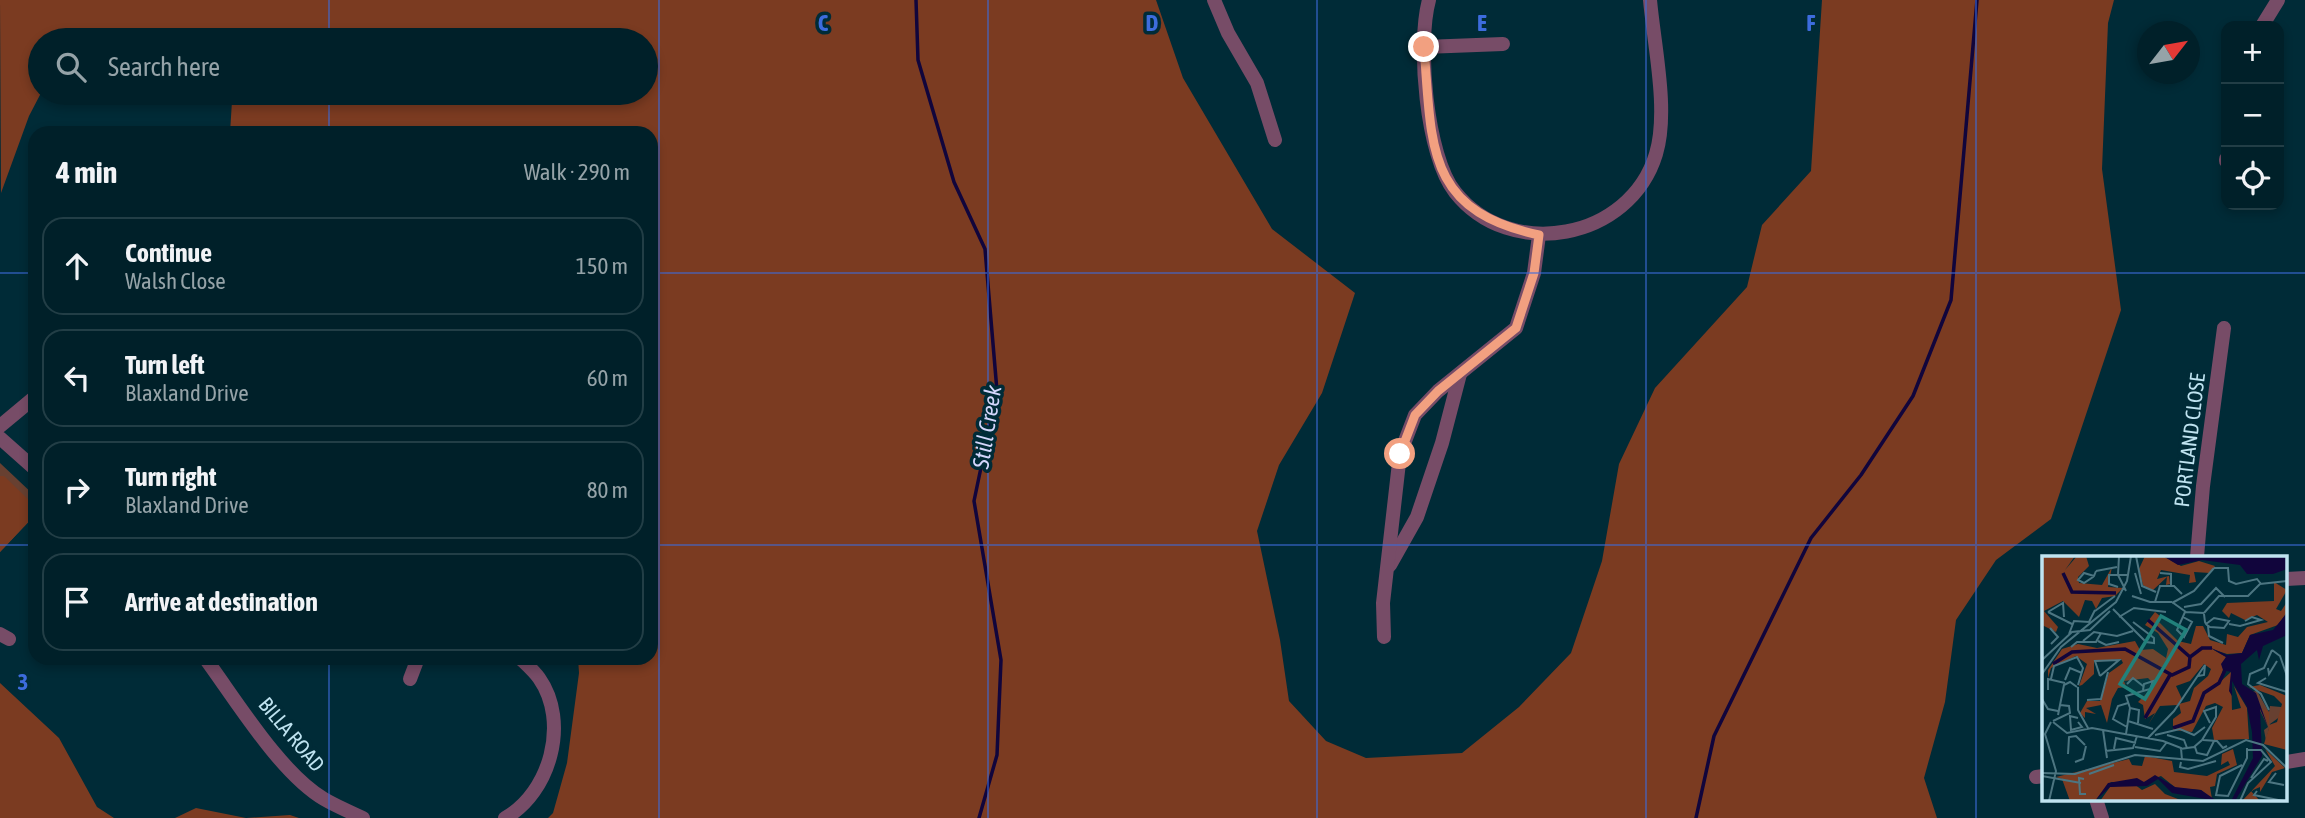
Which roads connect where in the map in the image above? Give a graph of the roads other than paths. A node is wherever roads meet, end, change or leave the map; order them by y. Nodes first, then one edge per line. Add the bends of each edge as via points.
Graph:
1 (1214, 0) edge
2 (1429, 0) edge
3 (1650, 0) edge
4 (2278, 0) edge
5 (2265, 21) edge
6 (1503, 44) dead end
7 (1424, 47) junction
8 (1275, 140) dead end
9 (1539, 235) junction
10 (2224, 328) dead end
11 (1460, 374) junction
12 (28, 403) edge
13 (0, 426) edge
14 (0, 438) edge
15 (28, 463) edge
16 (2197, 556) edge
17 (1386, 573) junction
18 (1384, 637) dead end
19 (210, 665) edge
20 (415, 665) edge
21 (527, 665) edge
22 (410, 679) dead end
23 (2096, 800) edge
24 (363, 818) edge
25 (505, 818) edge
26 (2102, 818) edge

1 - 8 street via 1257,83
2 - 7 street
3 - 9 street via 1661,127 1651,170 1618,210 1597,223 1569,233
4 - 5 street
6 - 7 street
7 - 9 street via 1432,138 1454,191 1478,215 1505,228
9 - 11 street via 1534,273 1516,328
10 - 16 street, PORTLAND CLOSE
11 - 17 street via 1417,517
11 - 17 street via 1415,415 1400,454
12 - 13 street
14 - 15 street
17 - 18 street
19 - 24 street, BILLA ROAD via 269,746 303,783 323,799
20 - 22 street
21 - 25 street via 540,679 552,711 551,761 534,794
23 - 26 street

